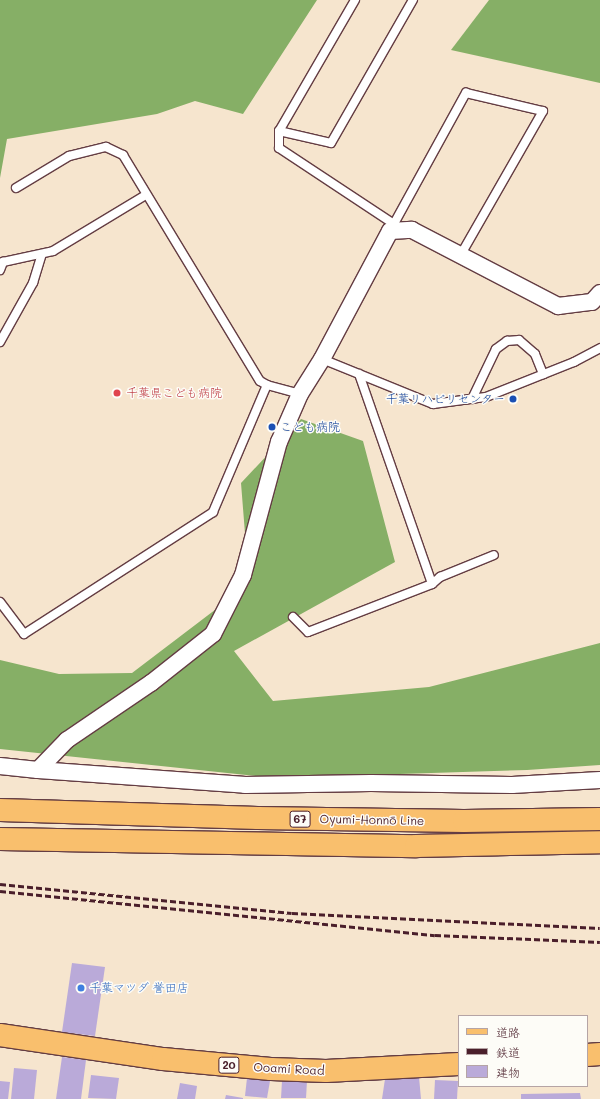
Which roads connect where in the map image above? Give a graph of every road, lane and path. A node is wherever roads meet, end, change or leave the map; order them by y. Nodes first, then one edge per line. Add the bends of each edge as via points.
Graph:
1 (355, 0) edge
2 (413, 0) edge
3 (279, 131) junction
4 (16, 188) dead end
5 (146, 195) junction
6 (392, 227) junction
7 (42, 254) junction
8 (460, 256) junction
9 (0, 270) edge
10 (600, 293) edge
11 (0, 342) edge
12 (600, 348) edge
13 (322, 359) junction
14 (359, 374) junction
15 (543, 374) junction
16 (267, 385) junction
17 (300, 394) junction
18 (472, 399) junction
19 (494, 554) dead end
20 (432, 584) junction
21 (0, 602) edge
22 (293, 617) dead end
23 (0, 766) edge
24 (38, 770) junction
25 (600, 780) edge
26 (0, 810) edge
27 (600, 819) edge
28 (0, 838) edge
29 (600, 842) edge
30 (0, 1035) edge
31 (600, 1054) edge
32 (588, 1055) edge
33 (458, 1064) edge

1 - 3 lane
2 - 3 lane via 331,143
3 - 6 lane via 279,148
4 - 5 lane via 69,156 106,147 123,156
5 - 7 lane via 53,251
5 - 16 lane via 260,380
6 - 8 street via 412,230
6 - 8 lane via 466,93 543,111
6 - 13 street
7 - 9 lane via 3,262
7 - 11 lane via 32,283
8 - 10 street via 558,306 592,302
12 - 15 lane
13 - 14 lane
13 - 17 street
14 - 18 lane via 433,404
14 - 20 lane
15 - 18 lane via 486,397
15 - 18 lane via 535,354 518,340 507,340 496,349
16 - 17 lane
16 - 21 lane via 213,512 24,634
17 - 24 street via 279,442 243,575 213,634 151,683 67,740
19 - 20 lane via 440,576
20 - 22 lane via 308,632
23 - 24 street
24 - 25 street via 245,785 512,785
26 - 27 main road, Oyumi-Honnō Line / 67 via 282,819
28 - 29 main road, Oyumi-Honnō Line / 67 via 400,846
30 - 33 main road, Ooami Road / 20 via 163,1059 271,1069 332,1071
31 - 32 main road

